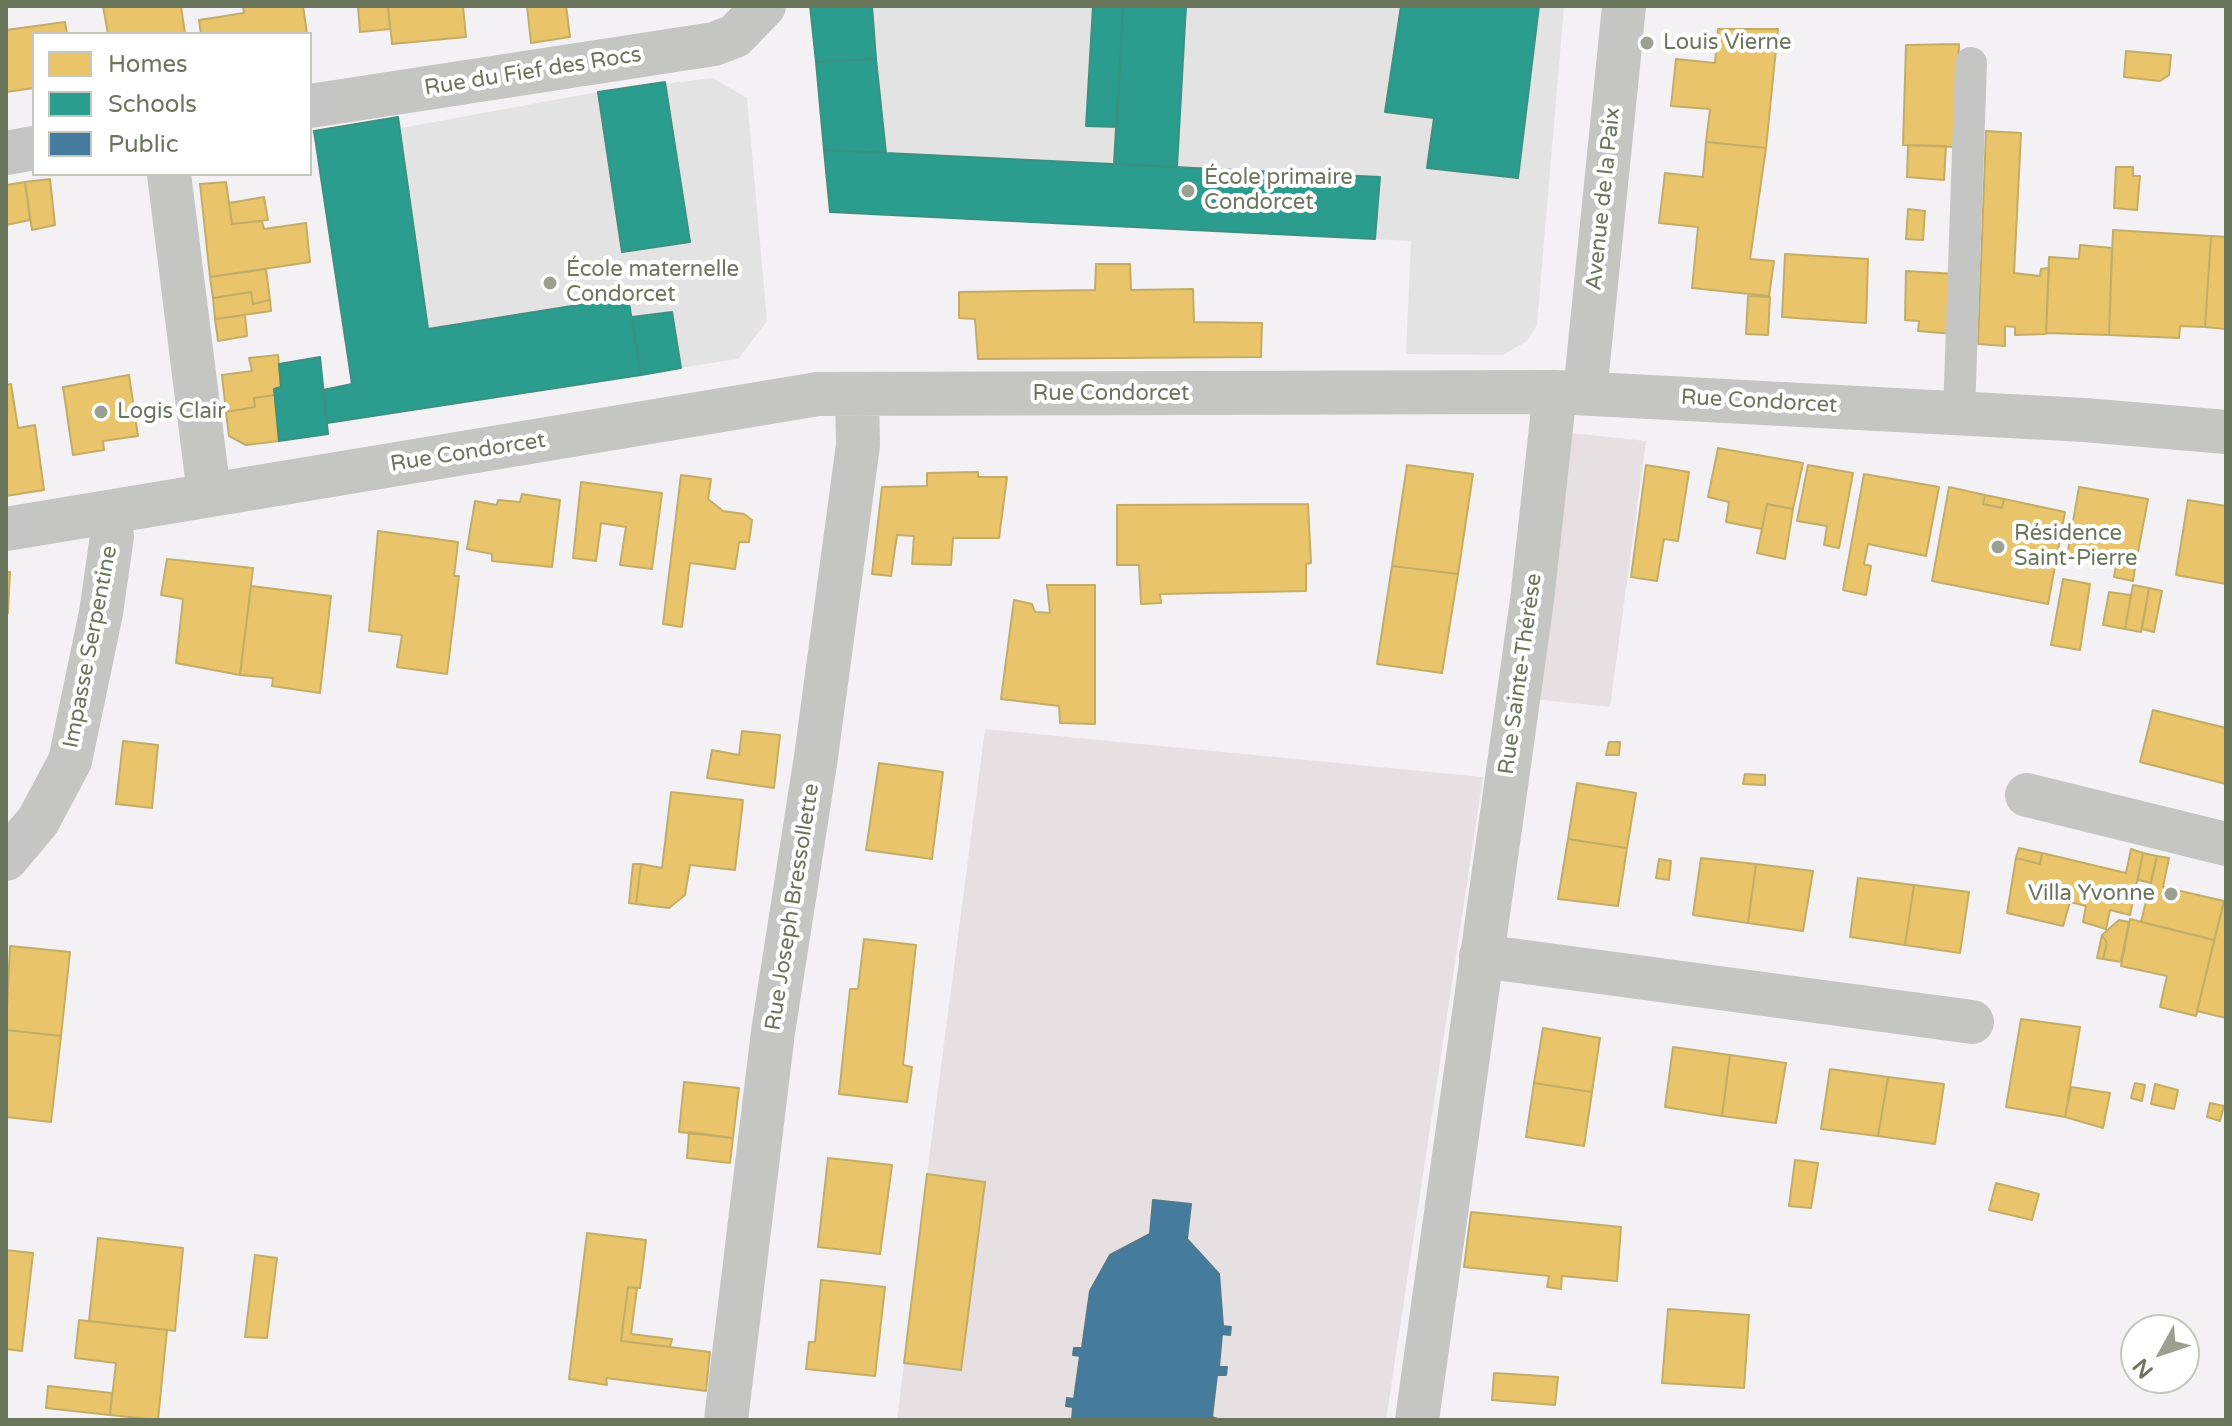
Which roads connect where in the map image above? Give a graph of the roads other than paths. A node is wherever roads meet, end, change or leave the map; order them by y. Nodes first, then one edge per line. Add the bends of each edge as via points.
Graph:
1 (1624, 6) edge
2 (758, 15) edge
3 (1971, 63) dead end
4 (312, 106) edge
5 (32, 148) edge
6 (6, 153) edge
7 (169, 176) edge
8 (1570, 393) junction
9 (857, 395) junction
10 (1959, 413) junction
11 (2226, 432) edge
12 (209, 494) junction
13 (108, 512) junction
14 (6, 529) edge
15 (2027, 795) dead end
16 (2226, 844) edge
17 (6, 859) edge
18 (1481, 956) junction
19 (1972, 1022) dead end
20 (726, 1420) edge
21 (1417, 1420) edge

1 - 8 street, Avenue de la Paix
2 - 4 street, Rue du Fief des Rocs via 735,36 714,44
3 - 10 lane
5 - 6 street
7 - 12 street
8 - 9 street, Rue Condorcet
8 - 10 street, Rue Condorcet
8 - 18 street, Rue Sainte-Thérèse via 1532,600
9 - 12 street, Rue Condorcet via 818,394
9 - 20 street, Rue Joseph Bressollette via 858,445 773,1032
10 - 11 street, Rue Condorcet
12 - 13 street, Rue Condorcet
13 - 14 street, Rue Condorcet
13 - 17 street, Impasse Serpentine via 112,536 103,597 70,761 38,821
15 - 16 street
18 - 19 street
18 - 21 street, Rue Sainte-Thérèse

